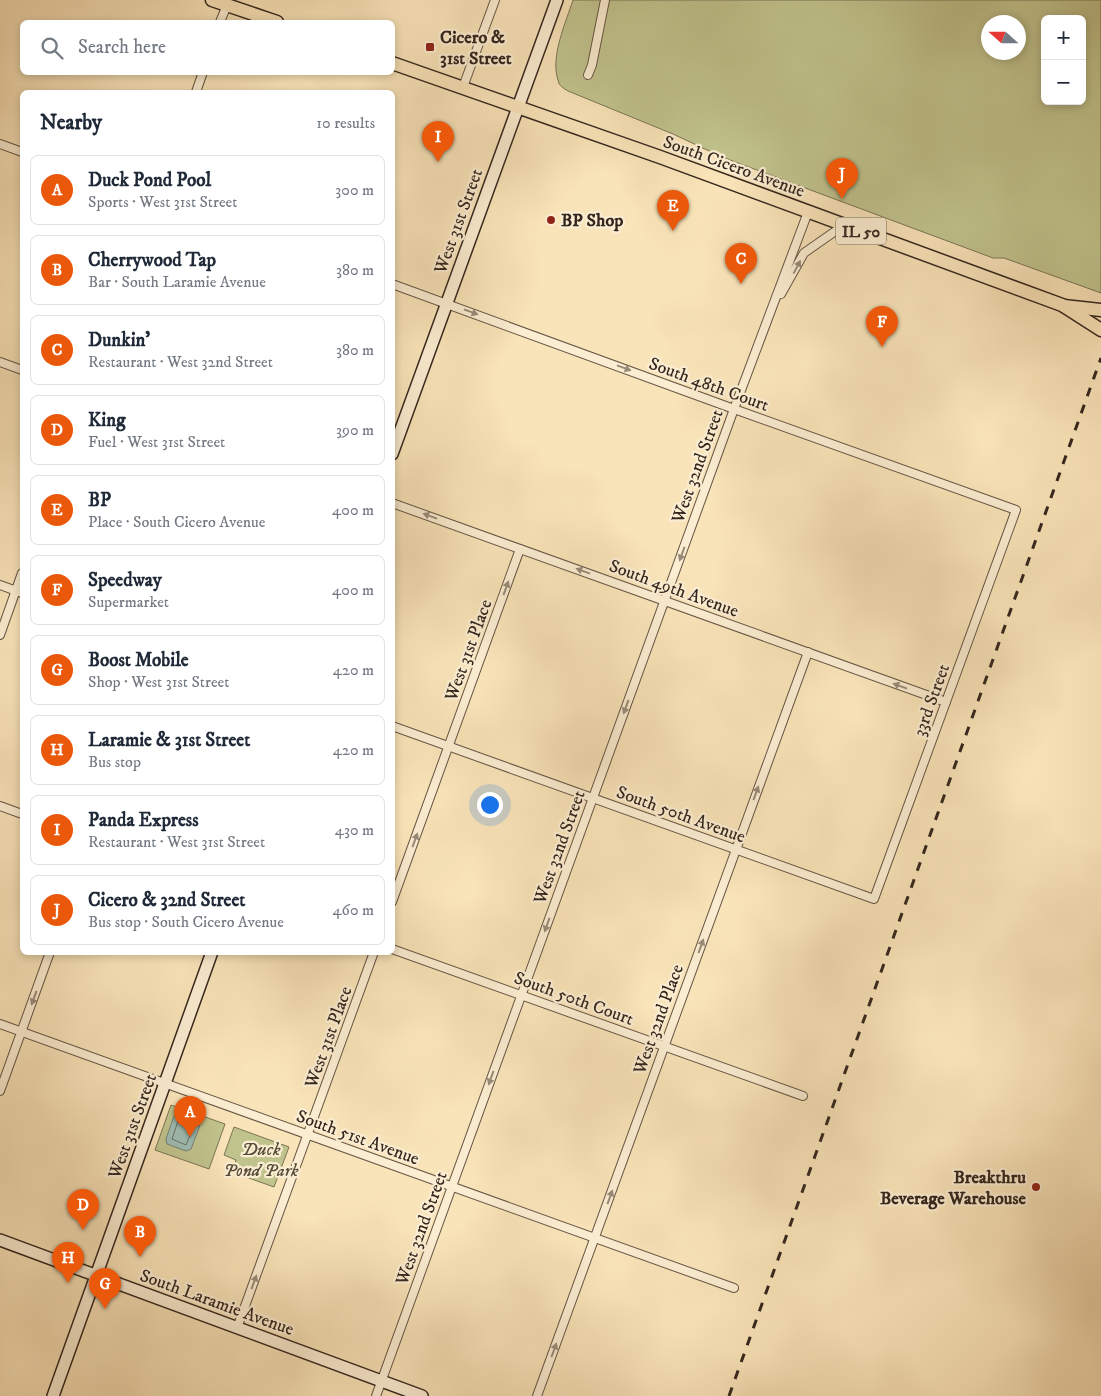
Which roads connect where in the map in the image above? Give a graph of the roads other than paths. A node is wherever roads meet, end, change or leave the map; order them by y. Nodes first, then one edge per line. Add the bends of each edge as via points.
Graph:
1 (212, 0) edge
2 (496, 0) edge
3 (557, 0) edge
4 (606, 0) edge
5 (227, 5) junction
6 (221, 20) edge
7 (271, 20) edge
8 (395, 64) edge
9 (202, 75) edge
10 (588, 75) dead end
11 (463, 87) junction
12 (197, 90) edge
13 (518, 106) junction
14 (0, 144) edge
15 (20, 151) edge
16 (808, 212) junction
17 (844, 225) junction
18 (395, 285) edge
19 (447, 303) junction
20 (1062, 305) junction
21 (772, 309) junction
22 (1101, 310) edge
23 (1101, 330) edge
24 (0, 362) edge
25 (20, 369) edge
26 (734, 410) junction
27 (395, 446) edge
28 (395, 504) edge
29 (1016, 510) joint
30 (520, 549) junction
31 (0, 585) edge
32 (19, 592) edge
33 (665, 601) junction
34 (0, 636) edge
35 (808, 652) junction
36 (946, 702) junction
37 (395, 727) edge
38 (450, 746) junction
39 (593, 798) junction
40 (0, 806) edge
41 (20, 813) edge
42 (736, 849) junction
43 (395, 894) edge
44 (874, 899) joint
45 (395, 950) edge
46 (49, 955) edge
47 (211, 955) edge
48 (373, 955) edge
49 (522, 995) junction
50 (0, 1024) edge
51 (22, 1032) junction
52 (664, 1046) junction
53 (165, 1083) junction
54 (0, 1092) edge
55 (803, 1096) dead end
56 (308, 1135) junction
57 (452, 1186) junction
58 (595, 1238) junction
59 (0, 1240) edge
60 (97, 1276) junction
61 (734, 1288) dead end
62 (237, 1328) junction
63 (382, 1381) junction
64 (53, 1396) edge
65 (376, 1396) edge
66 (422, 1396) edge
67 (537, 1396) edge

1 - 5 main road
2 - 11 street
3 - 13 main road, West 31st Street
4 - 10 street
5 - 6 street
5 - 7 main road
8 - 11 main road, South Cicero Avenue / IL 50
9 - 12 street
11 - 13 main road, South Cicero Avenue / IL 50
13 - 16 main road, South Cicero Avenue / IL 50
13 - 19 main road, West 31st Street
14 - 15 street
16 - 17 main road, South Cicero Avenue / IL 50
16 - 21 street, West 32nd Street
17 - 20 main road, South Cicero Avenue / IL 50
21 -> 17 street, West 32nd Street via 804,252
18 - 19 street, South 48th Court
19 -> 26 street, South 48th Court
19 - 27 main road, West 31st Street
20 - 22 main road, South Cicero Avenue / IL 50
20 - 23 main road, South Cicero Avenue / IL 50
21 - 26 street, West 32nd Street
24 - 25 street
26 - 29 street, South 48th Court
26 -> 33 street, West 32nd Street
30 -> 28 street, South 49th Avenue
29 - 36 street, 33rd Street
33 -> 30 street, South 49th Avenue
38 -> 30 street, West 31st Place
31 - 32 street
32 - 34 street
33 - 35 street, South 49th Avenue
33 -> 39 street, West 32nd Street
36 -> 35 street, South 49th Avenue
42 -> 35 street, West 32nd Place
36 - 44 street, 33rd Street
37 - 38 street, South 50th Avenue
38 - 39 street, South 50th Avenue
43 -> 38 street, West 31st Place
39 - 42 street, South 50th Avenue
39 -> 49 street, West 32nd Street
40 - 41 street
42 - 44 street, South 50th Avenue
52 -> 42 street, West 32nd Place
45 - 49 street, South 50th Court
46 -> 51 street
47 - 53 main road, West 31st Street
48 - 56 street, West 31st Place
49 - 52 street, South 50th Court
49 -> 57 street, West 32nd Street
50 - 51 street, South 51st Avenue
51 - 53 street, South 51st Avenue
51 - 54 street
52 - 55 street, South 50th Court
58 -> 52 street, West 32nd Place
53 - 56 street, South 51st Avenue
53 - 60 main road, West 31st Street
56 - 57 street, South 51st Avenue
62 -> 56 street, West 31st Place
57 - 58 street, South 51st Avenue
57 - 63 street, West 32nd Street
58 - 61 street, South 51st Avenue
67 -> 58 street, West 32nd Place
59 - 60 main road, South Laramie Avenue
60 - 62 main road, South Laramie Avenue
60 - 64 main road, West 31st Street
62 - 63 main road, South Laramie Avenue
63 - 65 street, West 32nd Street
63 - 66 main road, South Laramie Avenue

